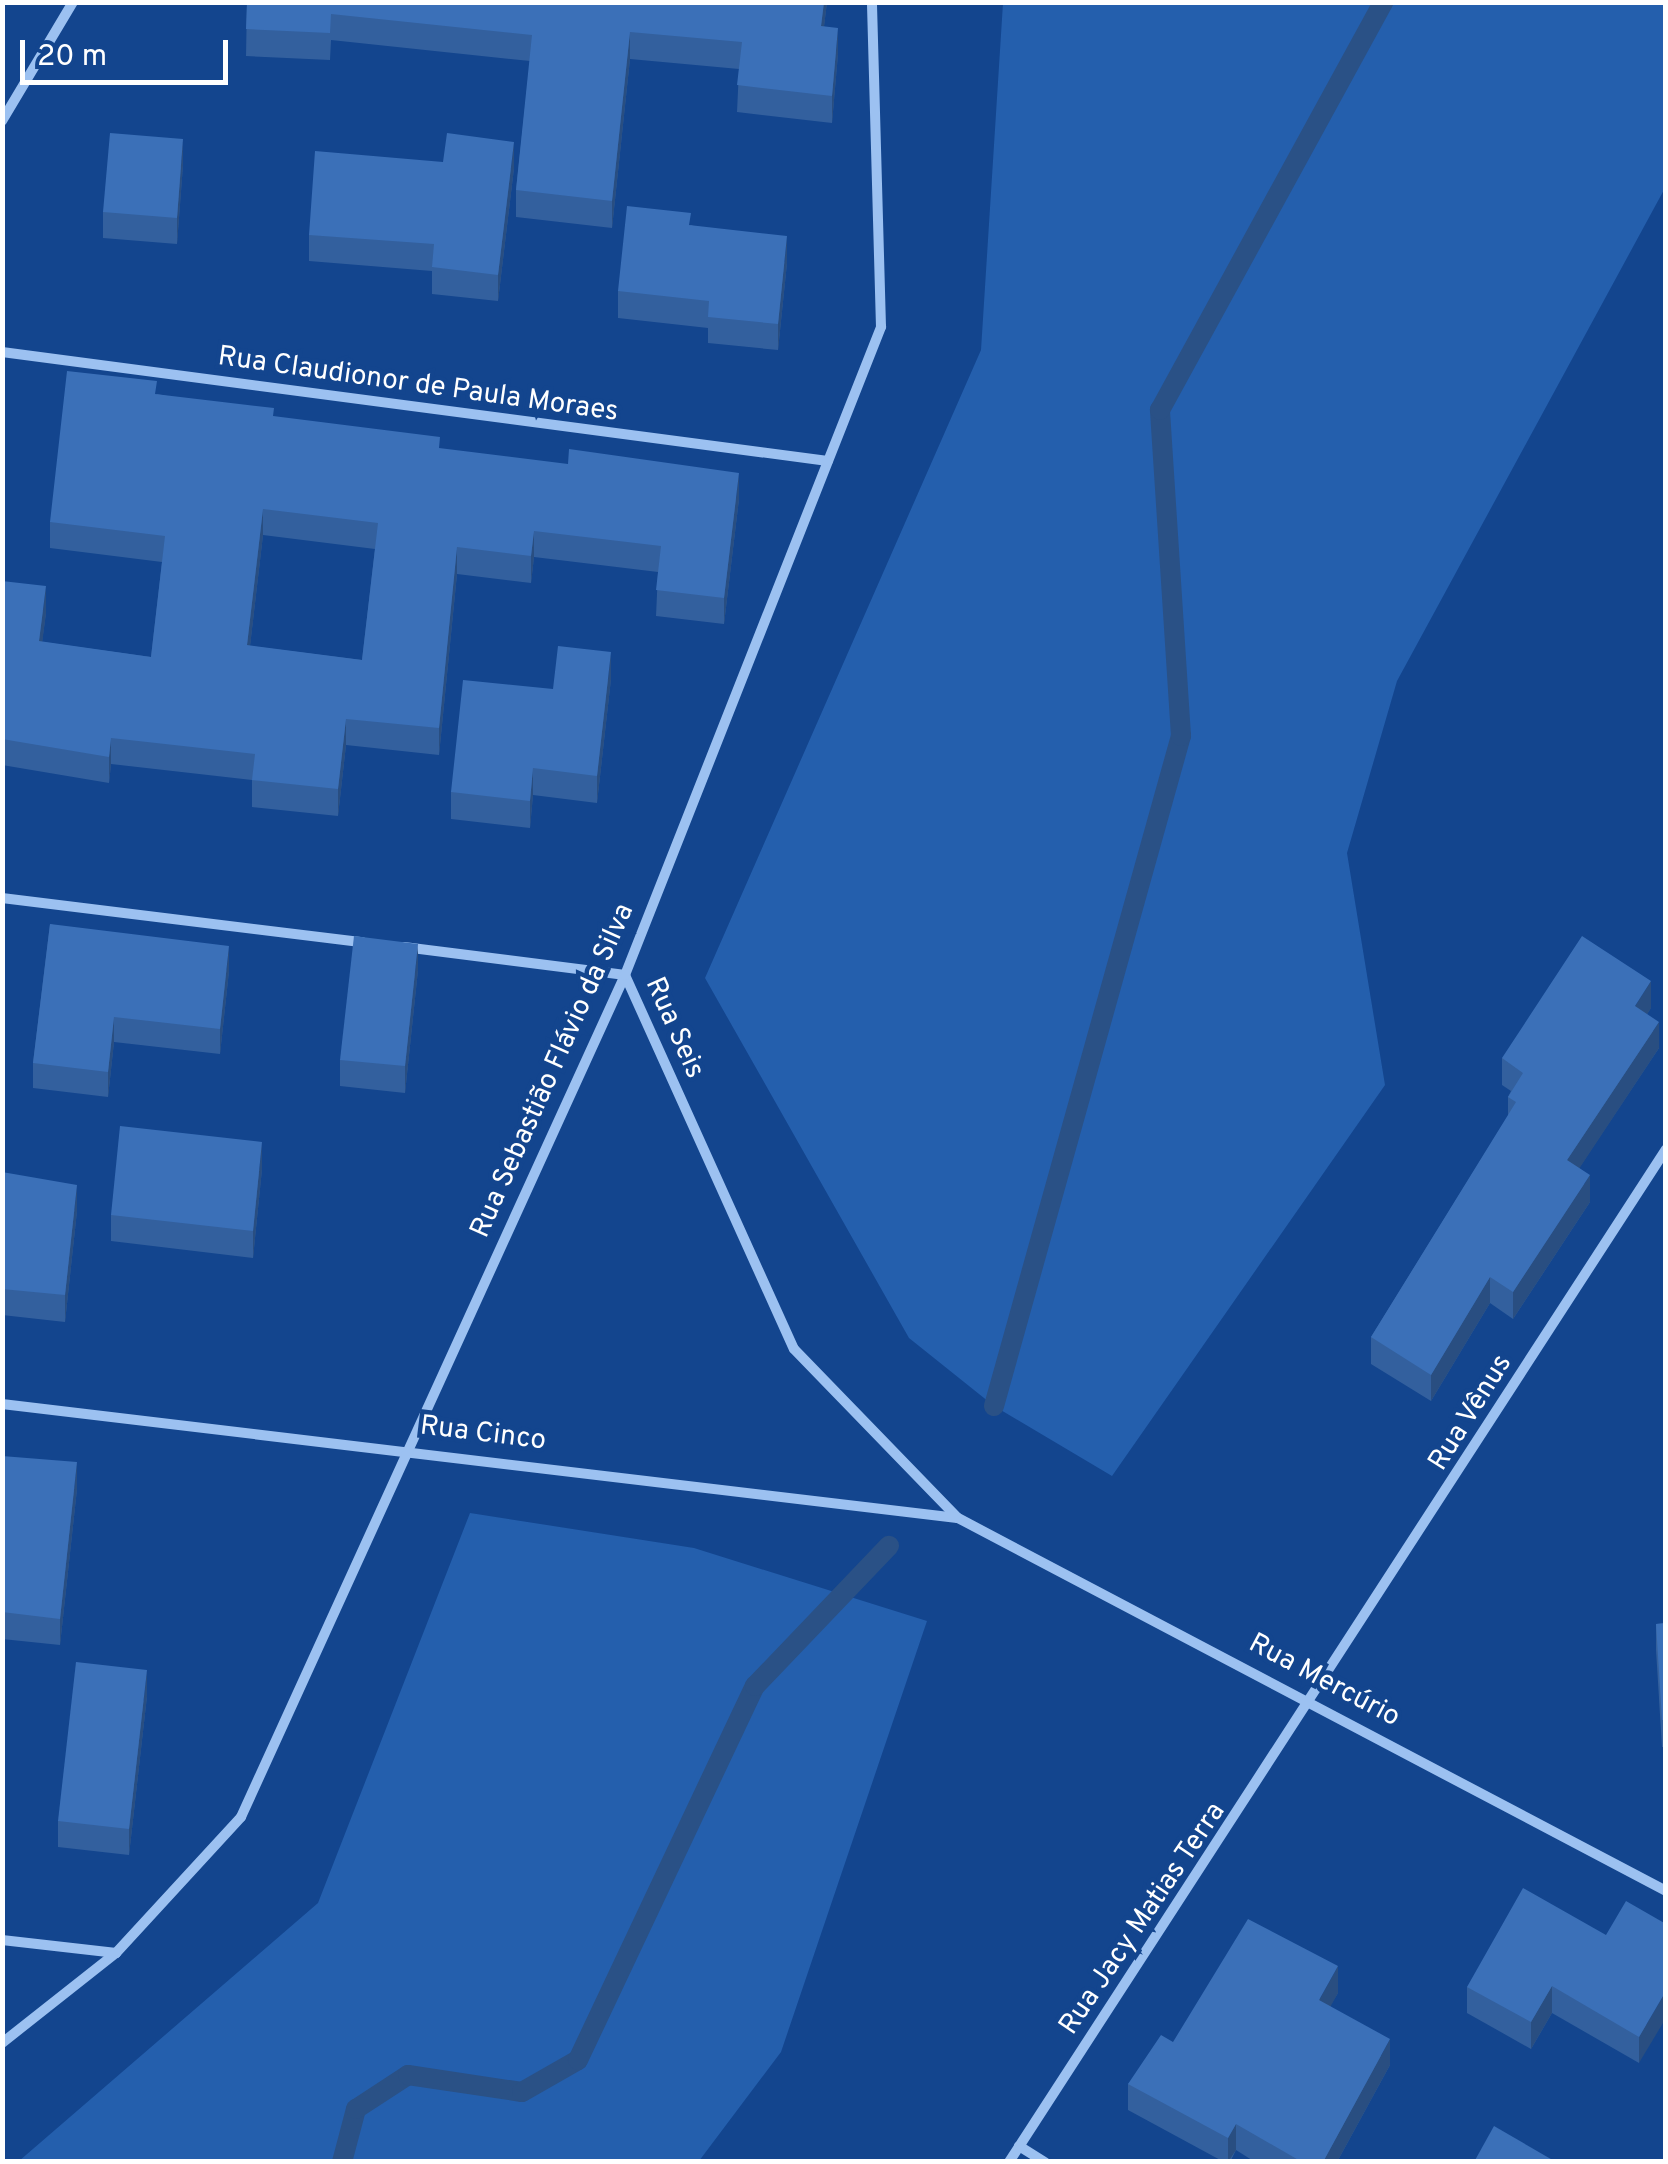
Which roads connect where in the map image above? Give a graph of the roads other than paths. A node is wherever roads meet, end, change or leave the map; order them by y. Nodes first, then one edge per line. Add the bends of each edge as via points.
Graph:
1 (73, 2) edge
2 (872, 2) edge
3 (2, 121) edge
4 (2, 352) edge
5 (828, 462) junction
6 (2, 898) edge
7 (372, 944) edge
8 (392, 946) edge
9 (626, 975) junction
10 (1666, 1148) edge
11 (2, 1404) edge
12 (405, 1447) junction
13 (958, 1518) junction
14 (1315, 1701) junction
15 (1666, 1891) edge
16 (2, 1940) edge
17 (116, 1953) junction
18 (2, 2042) edge
19 (1019, 2146) junction
20 (1008, 2162) edge
21 (1045, 2162) edge

1 - 3 street
2 - 5 street, Rua Sebastião Flávio da Silva via 881,327
4 - 5 street, Rua Claudionor de Paula Moraes
5 - 9 street, Rua Sebastião Flávio da Silva
6 - 7 street
8 - 9 street, Rua Seis
9 - 12 street, Rua Sebastião Flávio da Silva
9 - 13 street, Rua Seis via 794,1349
10 - 14 street, Rua Vênus
11 - 12 street, Rua Cinco
12 - 13 street, Rua Cinco
12 - 17 street, Rua Sebastião Flávio da Silva via 240,1817
13 - 14 street, Rua Mercúrio
14 - 15 street, Rua Mercúrio
14 - 19 street, Rua Jacy Matias Terra
16 - 17 street
17 - 18 street, Rua Sebastião Flávio da Silva
19 - 20 street, Rua Jacy Matias Terra
19 - 21 street

